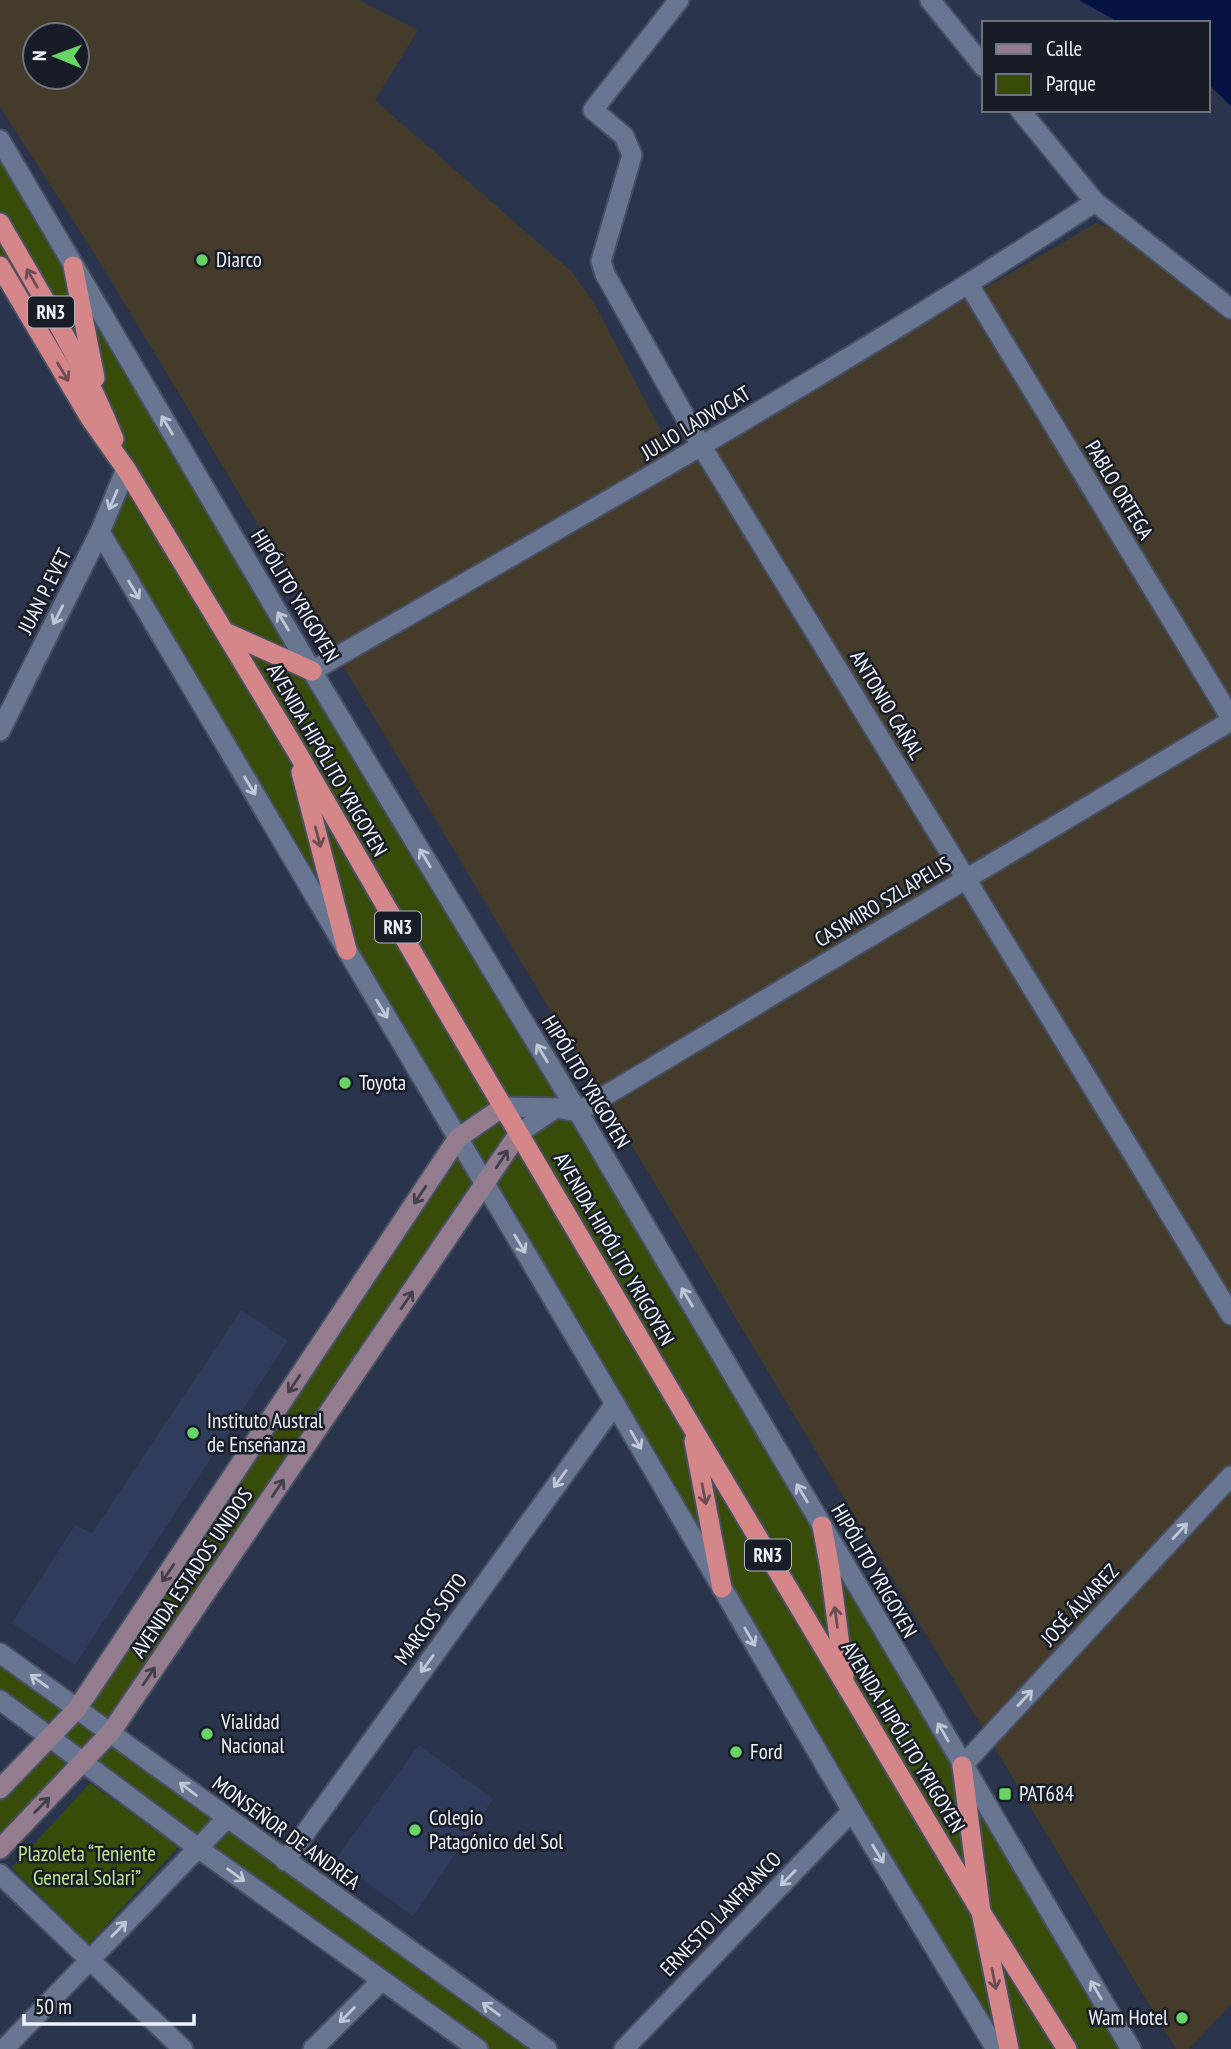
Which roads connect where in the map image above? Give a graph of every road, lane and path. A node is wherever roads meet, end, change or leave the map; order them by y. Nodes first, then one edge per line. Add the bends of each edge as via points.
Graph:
1 (679, 0) edge
2 (930, 0) edge
3 (982, 64) edge
4 (1022, 112) edge
5 (0, 140) edge
6 (1095, 202) junction
7 (0, 223) edge
8 (0, 266) edge
9 (74, 266) junction
10 (969, 285) junction
11 (1231, 310) edge
12 (100, 403) junction
13 (702, 447) junction
14 (127, 469) junction
15 (100, 531) junction
16 (225, 632) junction
17 (312, 671) junction
18 (1231, 719) edge
19 (0, 732) edge
20 (295, 747) junction
21 (966, 879) junction
22 (347, 950) junction
23 (503, 1107) junction
24 (556, 1108) junction
25 (578, 1112) junction
26 (519, 1133) junction
27 (458, 1138) junction
28 (485, 1185) junction
29 (1231, 1315) edge
30 (615, 1404) junction
31 (692, 1427) junction
32 (1231, 1476) edge
33 (822, 1526) junction
34 (722, 1588) junction
35 (0, 1653) edge
36 (845, 1684) junction
37 (0, 1700) edge
38 (77, 1709) junction
39 (111, 1732) junction
40 (50, 1737) junction
41 (83, 1761) junction
42 (962, 1766) junction
43 (0, 1789) edge
44 (852, 1811) junction
45 (227, 1818) junction
46 (198, 1848) junction
47 (0, 1849) edge
48 (285, 1861) junction
49 (0, 1874) edge
50 (981, 1912) junction
51 (90, 1959) junction
52 (381, 1981) junction
53 (4, 2049) edge
54 (183, 2049) edge
55 (313, 2049) edge
56 (478, 2049) edge
57 (547, 2049) edge
58 (624, 2049) edge
59 (996, 2049) edge
60 (1009, 2049) edge
61 (1067, 2049) edge
62 (1131, 2049) edge

1 - 13 street, ANTONIO CAÑAL via 593,110 624,136 632,155 601,261 605,274
2 - 3 street
4 - 6 street
5 - 9 street, HIPÓLITO YRIGOYEN
6 - 10 street, JULIO LADVOCAT
6 - 11 street
12 -> 7 highway, AVENIDA HIPÓLITO YRIGOYEN / RN3
8 -> 14 highway, AVENIDA HIPÓLITO YRIGOYEN / RN3 via 90,418
9 - 12 highway
17 -> 9 street, HIPÓLITO YRIGOYEN
10 - 13 street, JULIO LADVOCAT
10 - 18 street, PABLO ORTEGA
12 - 14 highway, AVENIDA HIPÓLITO YRIGOYEN / RN3
13 - 17 street, JULIO LADVOCAT
13 - 21 street, ANTONIO CAÑAL
14 -> 15 street, JUAN P. EVET
14 - 16 highway, AVENIDA HIPÓLITO YRIGOYEN / RN3
15 -> 19 street, JUAN P. EVET
15 -> 22 street
16 - 17 highway
16 - 20 highway, AVENIDA HIPÓLITO YRIGOYEN / RN3
25 -> 17 street, HIPÓLITO YRIGOYEN
18 - 21 street, CASIMIRO SZLAPELIS
20 -> 22 highway
20 - 23 highway, AVENIDA HIPÓLITO YRIGOYEN / RN3
21 - 25 street, CASIMIRO SZLAPELIS
21 - 29 street, ANTONIO CAÑAL
22 -> 27 street
23 - 24 street
23 - 26 highway, AVENIDA HIPÓLITO YRIGOYEN / RN3
23 - 27 main road, AVENIDA ESTADOS UNIDOS
24 - 25 street
24 - 26 street
33 -> 25 street, HIPÓLITO YRIGOYEN
28 -> 26 main road, AVENIDA ESTADOS UNIDOS
26 - 31 highway, AVENIDA HIPÓLITO YRIGOYEN / RN3
27 - 28 street
27 -> 38 main road, AVENIDA ESTADOS UNIDOS
28 -> 30 street
39 -> 28 main road, AVENIDA ESTADOS UNIDOS
30 -> 34 street
30 -> 48 street, MARCOS SOTO
31 -> 34 highway
31 - 36 highway, AVENIDA HIPÓLITO YRIGOYEN / RN3
42 -> 32 street, JOSÉ ÁLVAREZ
36 -> 33 highway
42 -> 33 street, HIPÓLITO YRIGOYEN
34 -> 44 street
38 -> 35 street, MONSEÑOR DE ANDREA
36 - 50 highway, AVENIDA HIPÓLITO YRIGOYEN / RN3
37 - 40 street
38 - 39 street, MONSEÑOR DE ANDREA
38 - 40 main road, AVENIDA ESTADOS UNIDOS
39 - 41 main road, AVENIDA ESTADOS UNIDOS
45 -> 39 street, MONSEÑOR DE ANDREA
40 - 41 street
40 - 43 main road, AVENIDA ESTADOS UNIDOS
41 - 46 street
47 -> 41 main road, AVENIDA ESTADOS UNIDOS
42 - 50 highway
62 -> 42 street, HIPÓLITO YRIGOYEN
44 -> 58 street, ERNESTO LANFRANCO
44 -> 59 street
45 - 46 street
45 - 48 street, MONSEÑOR DE ANDREA
51 -> 46 street
46 -> 52 street
57 -> 48 street, MONSEÑOR DE ANDREA
49 - 51 street
50 -> 60 highway
50 - 61 highway, AVENIDA HIPÓLITO YRIGOYEN / RN3
51 - 53 street
51 - 54 street
52 -> 55 street
52 - 56 street

